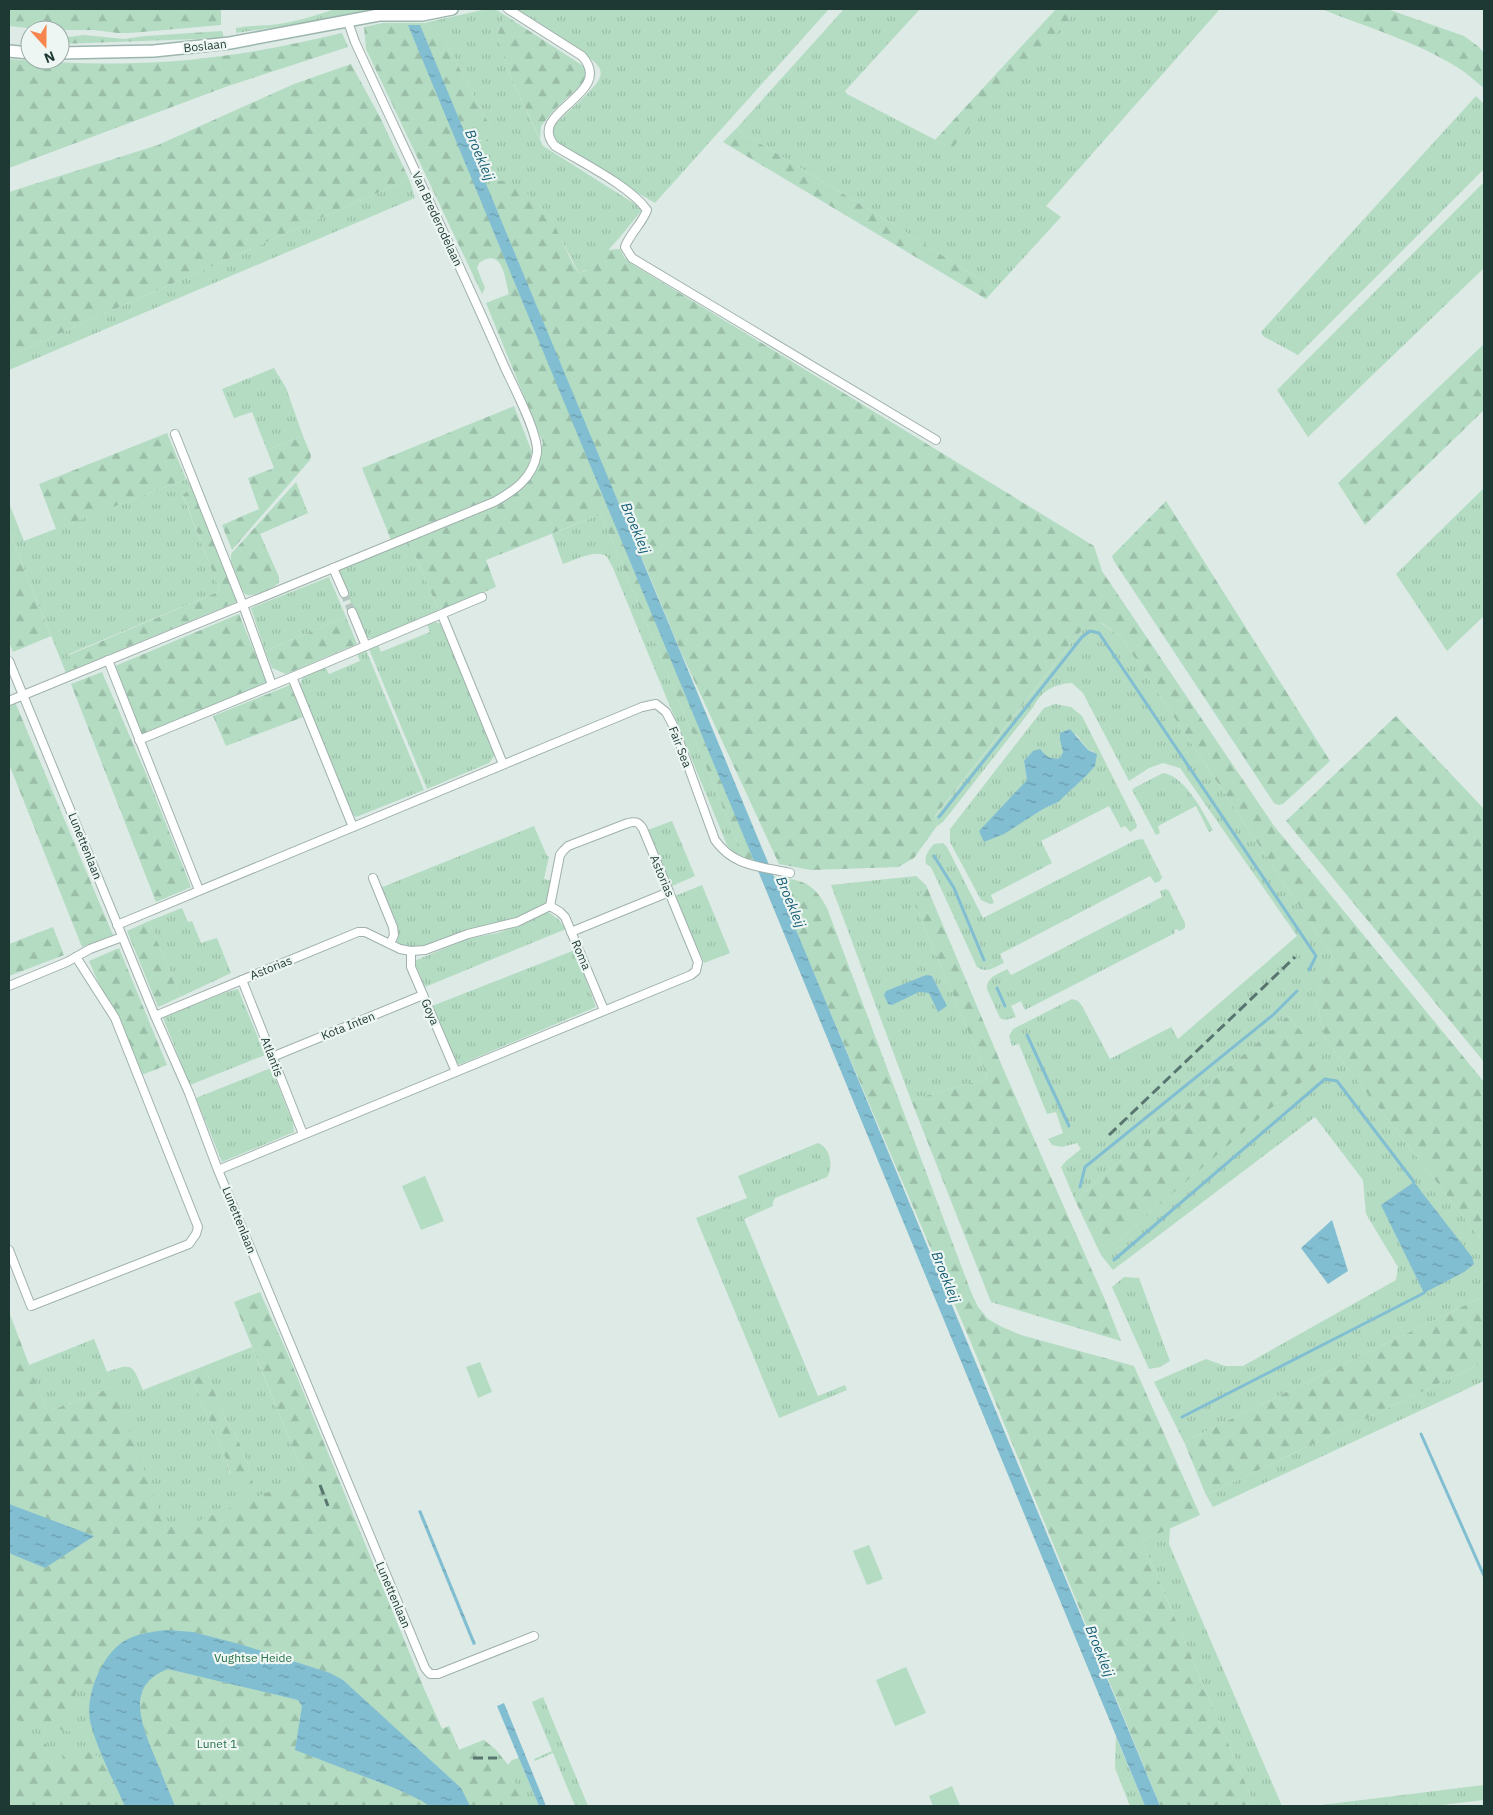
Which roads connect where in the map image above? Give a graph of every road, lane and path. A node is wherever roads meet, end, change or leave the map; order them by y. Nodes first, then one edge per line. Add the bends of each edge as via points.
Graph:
1 (452, 9) edge
2 (508, 9) edge
3 (348, 22) junction
4 (70, 53) edge
5 (175, 434) dead end
6 (936, 440) dead end
7 (333, 568) junction
8 (344, 593) tunnel mouth
9 (482, 597) dead end
10 (243, 605) junction
11 (352, 612) tunnel mouth
12 (442, 615) junction
13 (366, 646) junction
14 (108, 660) junction
15 (9, 661) edge
16 (292, 677) junction
17 (272, 684) junction
18 (23, 696) junction
19 (9, 701) edge
20 (139, 740) junction
21 (503, 764) junction
22 (353, 827) junction
23 (790, 873) dead end
24 (373, 878) dead end
25 (199, 890) junction
26 (669, 892) junction
27 (550, 906) junction
28 (117, 924) junction
29 (571, 932) junction
30 (122, 937) junction
31 (390, 944) junction
32 (411, 952) junction
33 (76, 957) junction
34 (242, 980) junction
35 (9, 986) edge
36 (423, 995) junction
37 (604, 1010) junction
38 (155, 1016) junction
39 (272, 1056) junction
40 (456, 1072) junction
41 (303, 1134) junction
42 (218, 1170) junction
43 (9, 1250) edge
44 (534, 1636) dead end

1 - 3 main road, Boslaan via 422,14 379,15
2 - 6 street via 588,63 591,76 586,87 552,120 548,129 549,139 555,146 641,200 647,210 625,248 632,258
3 - 4 main road, Boslaan via 230,43 154,51
3 - 7 street, Van Brederodelaan via 527,417 537,442 537,452 533,466 521,484 494,502
5 - 10 street
7 - 8 street
7 - 10 street, Van Brederodelaan
9 - 12 street
10 - 14 street, Van Brederodelaan
10 - 17 street
11 - 13 street
12 - 13 street
12 - 21 street
13 - 16 street
14 - 18 street, Van Brederodelaan
14 - 20 street
15 - 18 street, Lunettenlaan
16 - 17 street
16 - 22 street
17 - 20 street
18 - 19 street, Van Brederodelaan
18 - 28 street, Lunettenlaan
20 - 25 street
21 - 22 street
21 - 23 street, Fair Sea via 656,704 666,712 674,727 715,840 736,860
22 - 25 street
24 - 31 street via 393,927
25 - 28 street
26 - 27 street, Astorias via 643,829 636,821 568,846 560,855
26 - 29 street
26 - 37 street, Astorias via 698,962 696,971
27 - 29 street, Roma via 565,917
27 - 32 street via 517,922
28 - 30 street, Lunettenlaan
29 - 37 street, Roma
30 - 33 street
30 - 38 street, Lunettenlaan
31 - 32 street, Astorias
31 - 34 street, Astorias via 358,932
32 - 36 street, Goya via 411,967
33 - 35 street
33 - 43 street via 115,1018 198,1227 189,1244 31,1306
34 - 38 street, Astorias
34 - 39 street, Atlantis
36 - 39 street, Kota Inten
36 - 40 street, Goya
37 - 40 street, Astorias
38 - 42 street, Lunettenlaan
39 - 41 street, Atlantis
40 - 41 street, Astorias
41 - 42 street, Astorias
42 - 44 street, Lunettenlaan via 425,1668 430,1674 438,1674

